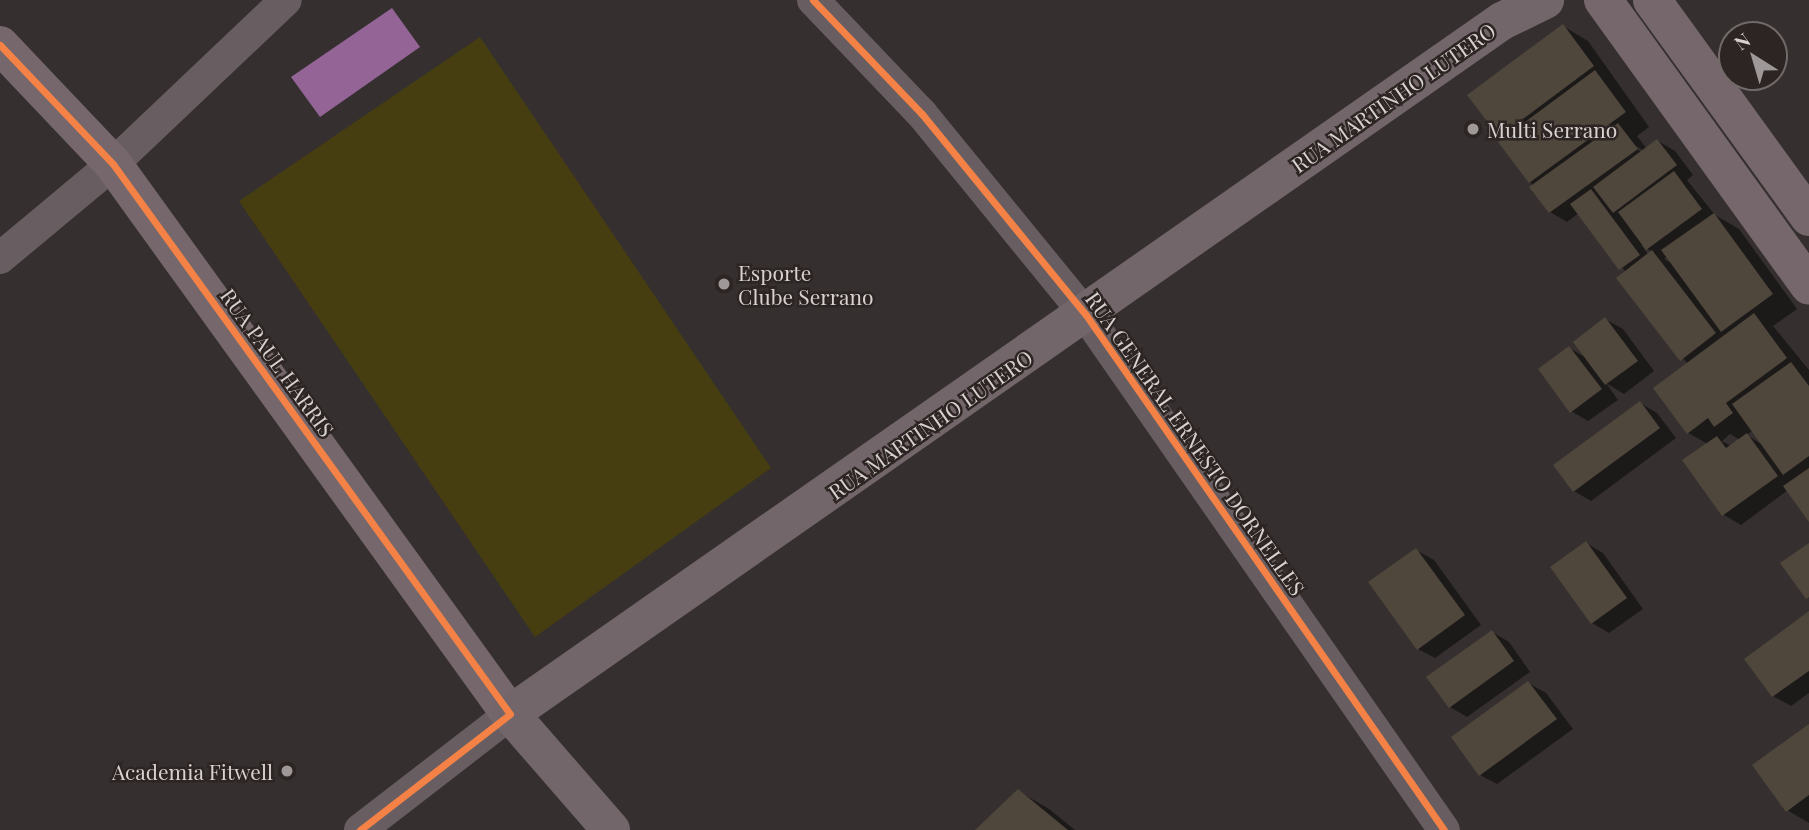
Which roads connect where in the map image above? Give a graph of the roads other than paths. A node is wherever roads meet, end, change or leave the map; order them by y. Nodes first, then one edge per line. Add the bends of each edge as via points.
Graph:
1 (286, 0) edge
2 (813, 0) edge
3 (1545, 0) edge
4 (1604, 0) edge
5 (1652, 0) edge
6 (1508, 10) edge
7 (0, 45) edge
8 (113, 164) junction
9 (1809, 217) edge
10 (0, 258) edge
11 (1809, 286) edge
12 (1086, 315) junction
13 (510, 713) junction
14 (360, 830) edge
15 (611, 830) edge
16 (1444, 830) edge

1 - 8 street
2 - 12 street, RUA GENERAL ERNESTO DORNELLES via 922,114
3 - 6 main road, RUA MARTINHO LUTERO
4 - 11 street
5 - 9 street
6 - 12 main road, RUA MARTINHO LUTERO
7 - 8 street, RUA PAUL HARRIS
8 - 10 street
8 - 13 street, RUA PAUL HARRIS
12 - 13 main road, RUA MARTINHO LUTERO
12 - 16 street, RUA GENERAL ERNESTO DORNELLES
13 - 14 street, RUA MARTINHO LUTERO
13 - 15 main road, RUA PAUL HARRIS

